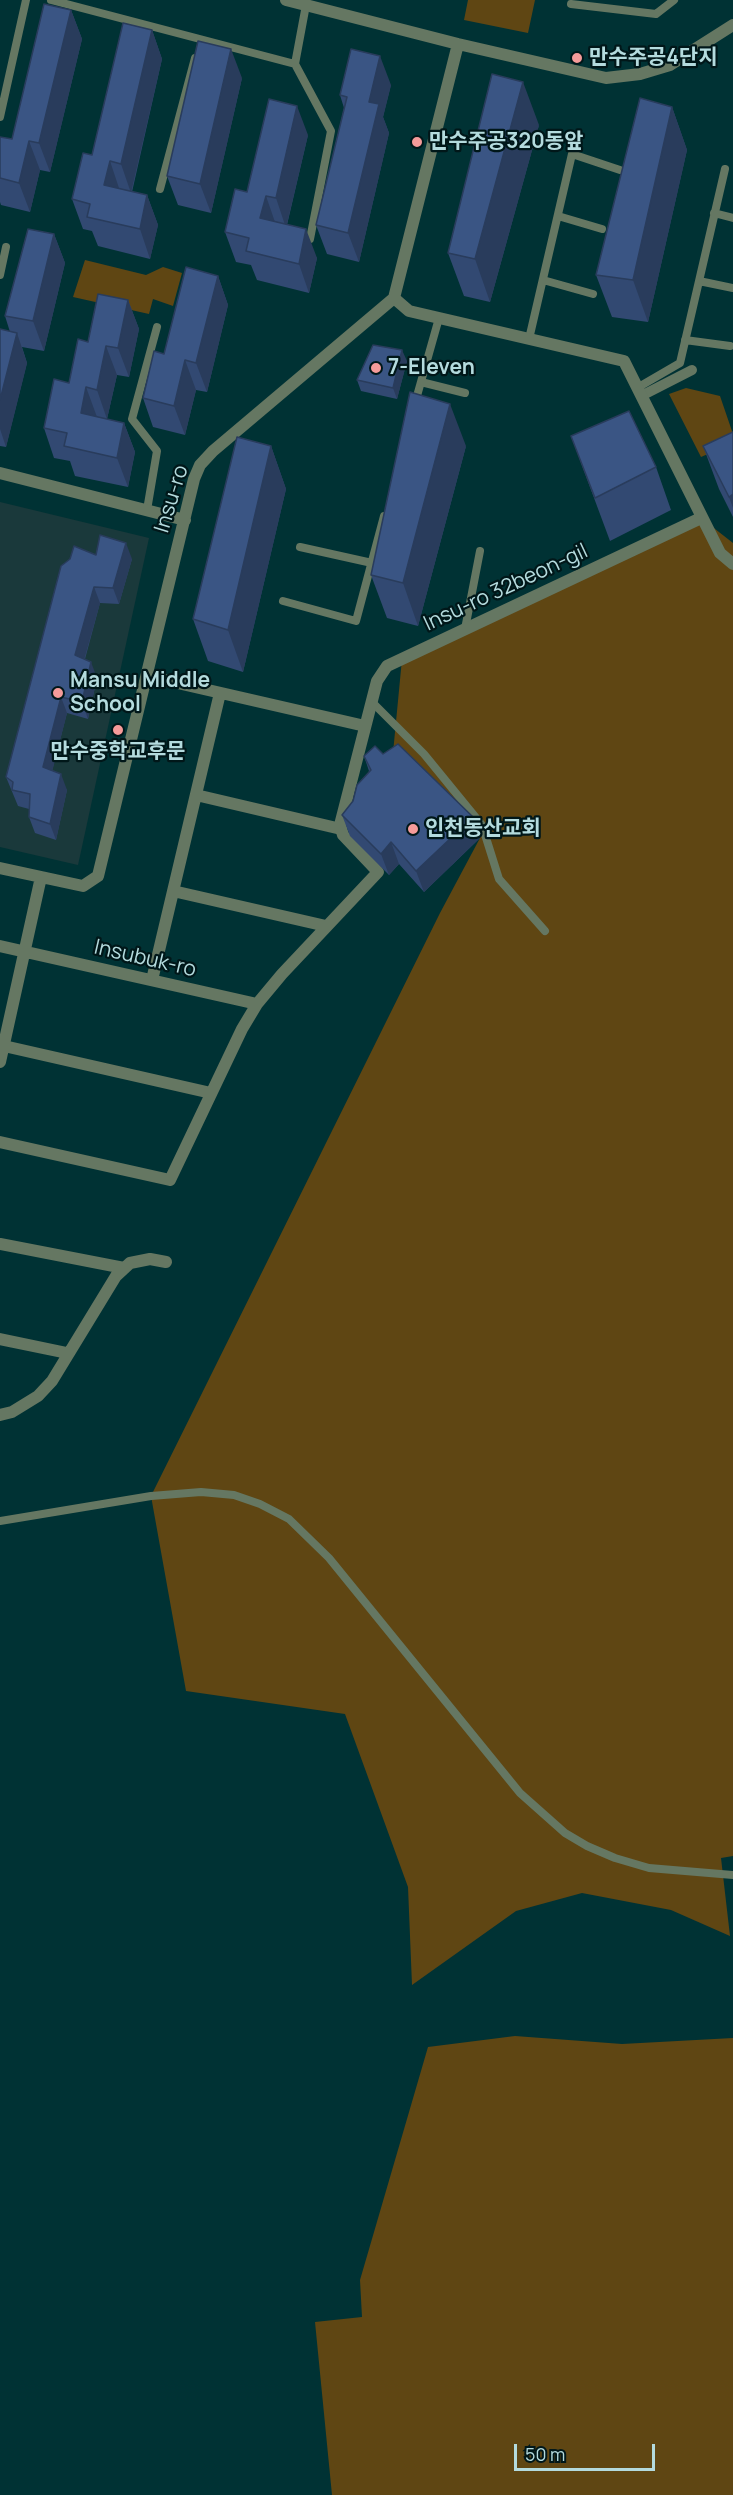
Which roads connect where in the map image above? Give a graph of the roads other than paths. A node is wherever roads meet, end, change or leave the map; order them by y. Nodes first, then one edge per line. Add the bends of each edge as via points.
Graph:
1 (26, 0) edge
2 (51, 0) edge
3 (286, 0) edge
4 (674, 0) edge
5 (571, 4) dead end
6 (306, 5) junction
7 (733, 25) edge
8 (200, 39) junction
9 (458, 44) junction
10 (295, 64) junction
11 (0, 117) edge
12 (725, 169) dead end
13 (620, 170) edge
14 (160, 189) dead end
15 (714, 213) junction
16 (558, 216) junction
17 (733, 218) edge
18 (602, 229) dead end
19 (310, 239) dead end
20 (6, 247) dead end
21 (0, 275) edge
22 (543, 280) junction
23 (699, 280) junction
24 (733, 288) edge
25 (593, 294) dead end
26 (393, 298) junction
27 (439, 318) junction
28 (157, 327) dead end
29 (530, 339) junction
30 (685, 340) junction
31 (730, 346) dead end
32 (692, 370) dead end
33 (421, 382) junction
34 (641, 391) junction
35 (465, 393) dead end
36 (412, 416) edge
37 (0, 473) edge
38 (387, 506) edge
39 (147, 510) junction
40 (701, 518) junction
41 (185, 520) junction
42 (300, 547) dead end
43 (480, 551) dead end
44 (372, 562) junction
45 (733, 564) edge
46 (283, 601) dead end
47 (465, 629) junction
48 (147, 676) junction
49 (220, 693) junction
50 (372, 702) junction
51 (365, 726) junction
52 (196, 795) junction
53 (341, 829) junction
54 (0, 868) edge
55 (41, 878) junction
56 (173, 891) junction
57 (326, 926) junction
58 (545, 932) dead end
59 (0, 946) edge
60 (25, 951) junction
61 (152, 980) junction
62 (257, 1004) junction
63 (4, 1046) junction
64 (0, 1062) edge
65 (212, 1093) junction
66 (0, 1142) edge
67 (0, 1244) edge
68 (166, 1262) dead end
69 (124, 1268) junction
70 (0, 1339) edge
71 (68, 1353) junction
72 (0, 1415) edge
73 (0, 1521) edge
74 (733, 1875) edge

1 - 11 lane
2 - 8 lane
3 - 6 street
4 - 5 lane via 656,15
6 - 9 street
6 - 10 lane
7 - 9 street via 670,65 606,78
8 - 10 lane
8 - 14 lane
9 - 26 street
10 - 19 lane via 331,131
12 - 15 lane
13 - 16 lane via 572,154
15 - 17 lane
15 - 23 lane
16 - 18 lane
16 - 22 lane
20 - 21 lane
22 - 25 lane
22 - 29 lane
23 - 24 lane
23 - 30 lane
26 - 27 street via 409,311
26 - 41 street, Insu-ro via 213,451 197,472
27 - 29 street
27 - 33 lane
28 - 39 lane via 132,419 157,451
29 - 34 street via 624,361
30 - 31 lane
30 - 34 lane via 680,363
32 - 34 street
33 - 35 lane
33 - 36 lane
34 - 40 street
37 - 39 street
38 - 44 lane
39 - 41 street
40 - 45 street via 720,553
40 - 47 street, Insu-ro 32beon-gil
41 - 48 street, Insu-ro
42 - 44 lane
43 - 47 lane
44 - 46 lane via 356,621
47 - 50 street, Insu-ro 32beon-gil via 387,666 377,681
48 - 49 street
48 - 55 street, Insu-ro via 98,876 83,886
49 - 51 street
49 - 52 street
50 - 51 street, Insu-ro 32beon-gil
50 - 58 lane via 424,754 482,825 499,879
51 - 53 street, Insu-ro 32beon-gil
52 - 53 street
52 - 56 street
53 - 57 street via 378,872
54 - 55 street, Insu-ro
55 - 60 street
56 - 57 street
56 - 61 street
57 - 62 street
59 - 60 street, Insubuk-ro
60 - 61 street, Insubuk-ro
60 - 63 street
61 - 62 street, Insubuk-ro
62 - 65 street
63 - 64 street
63 - 65 street
65 - 66 street via 170,1180
67 - 69 street
68 - 69 street via 150,1259
69 - 71 street
70 - 71 street
71 - 72 street via 38,1396
73 - 74 lane via 191,1493 234,1495 260,1504 289,1519 323,1551 520,1793 565,1833 615,1858 649,1868

